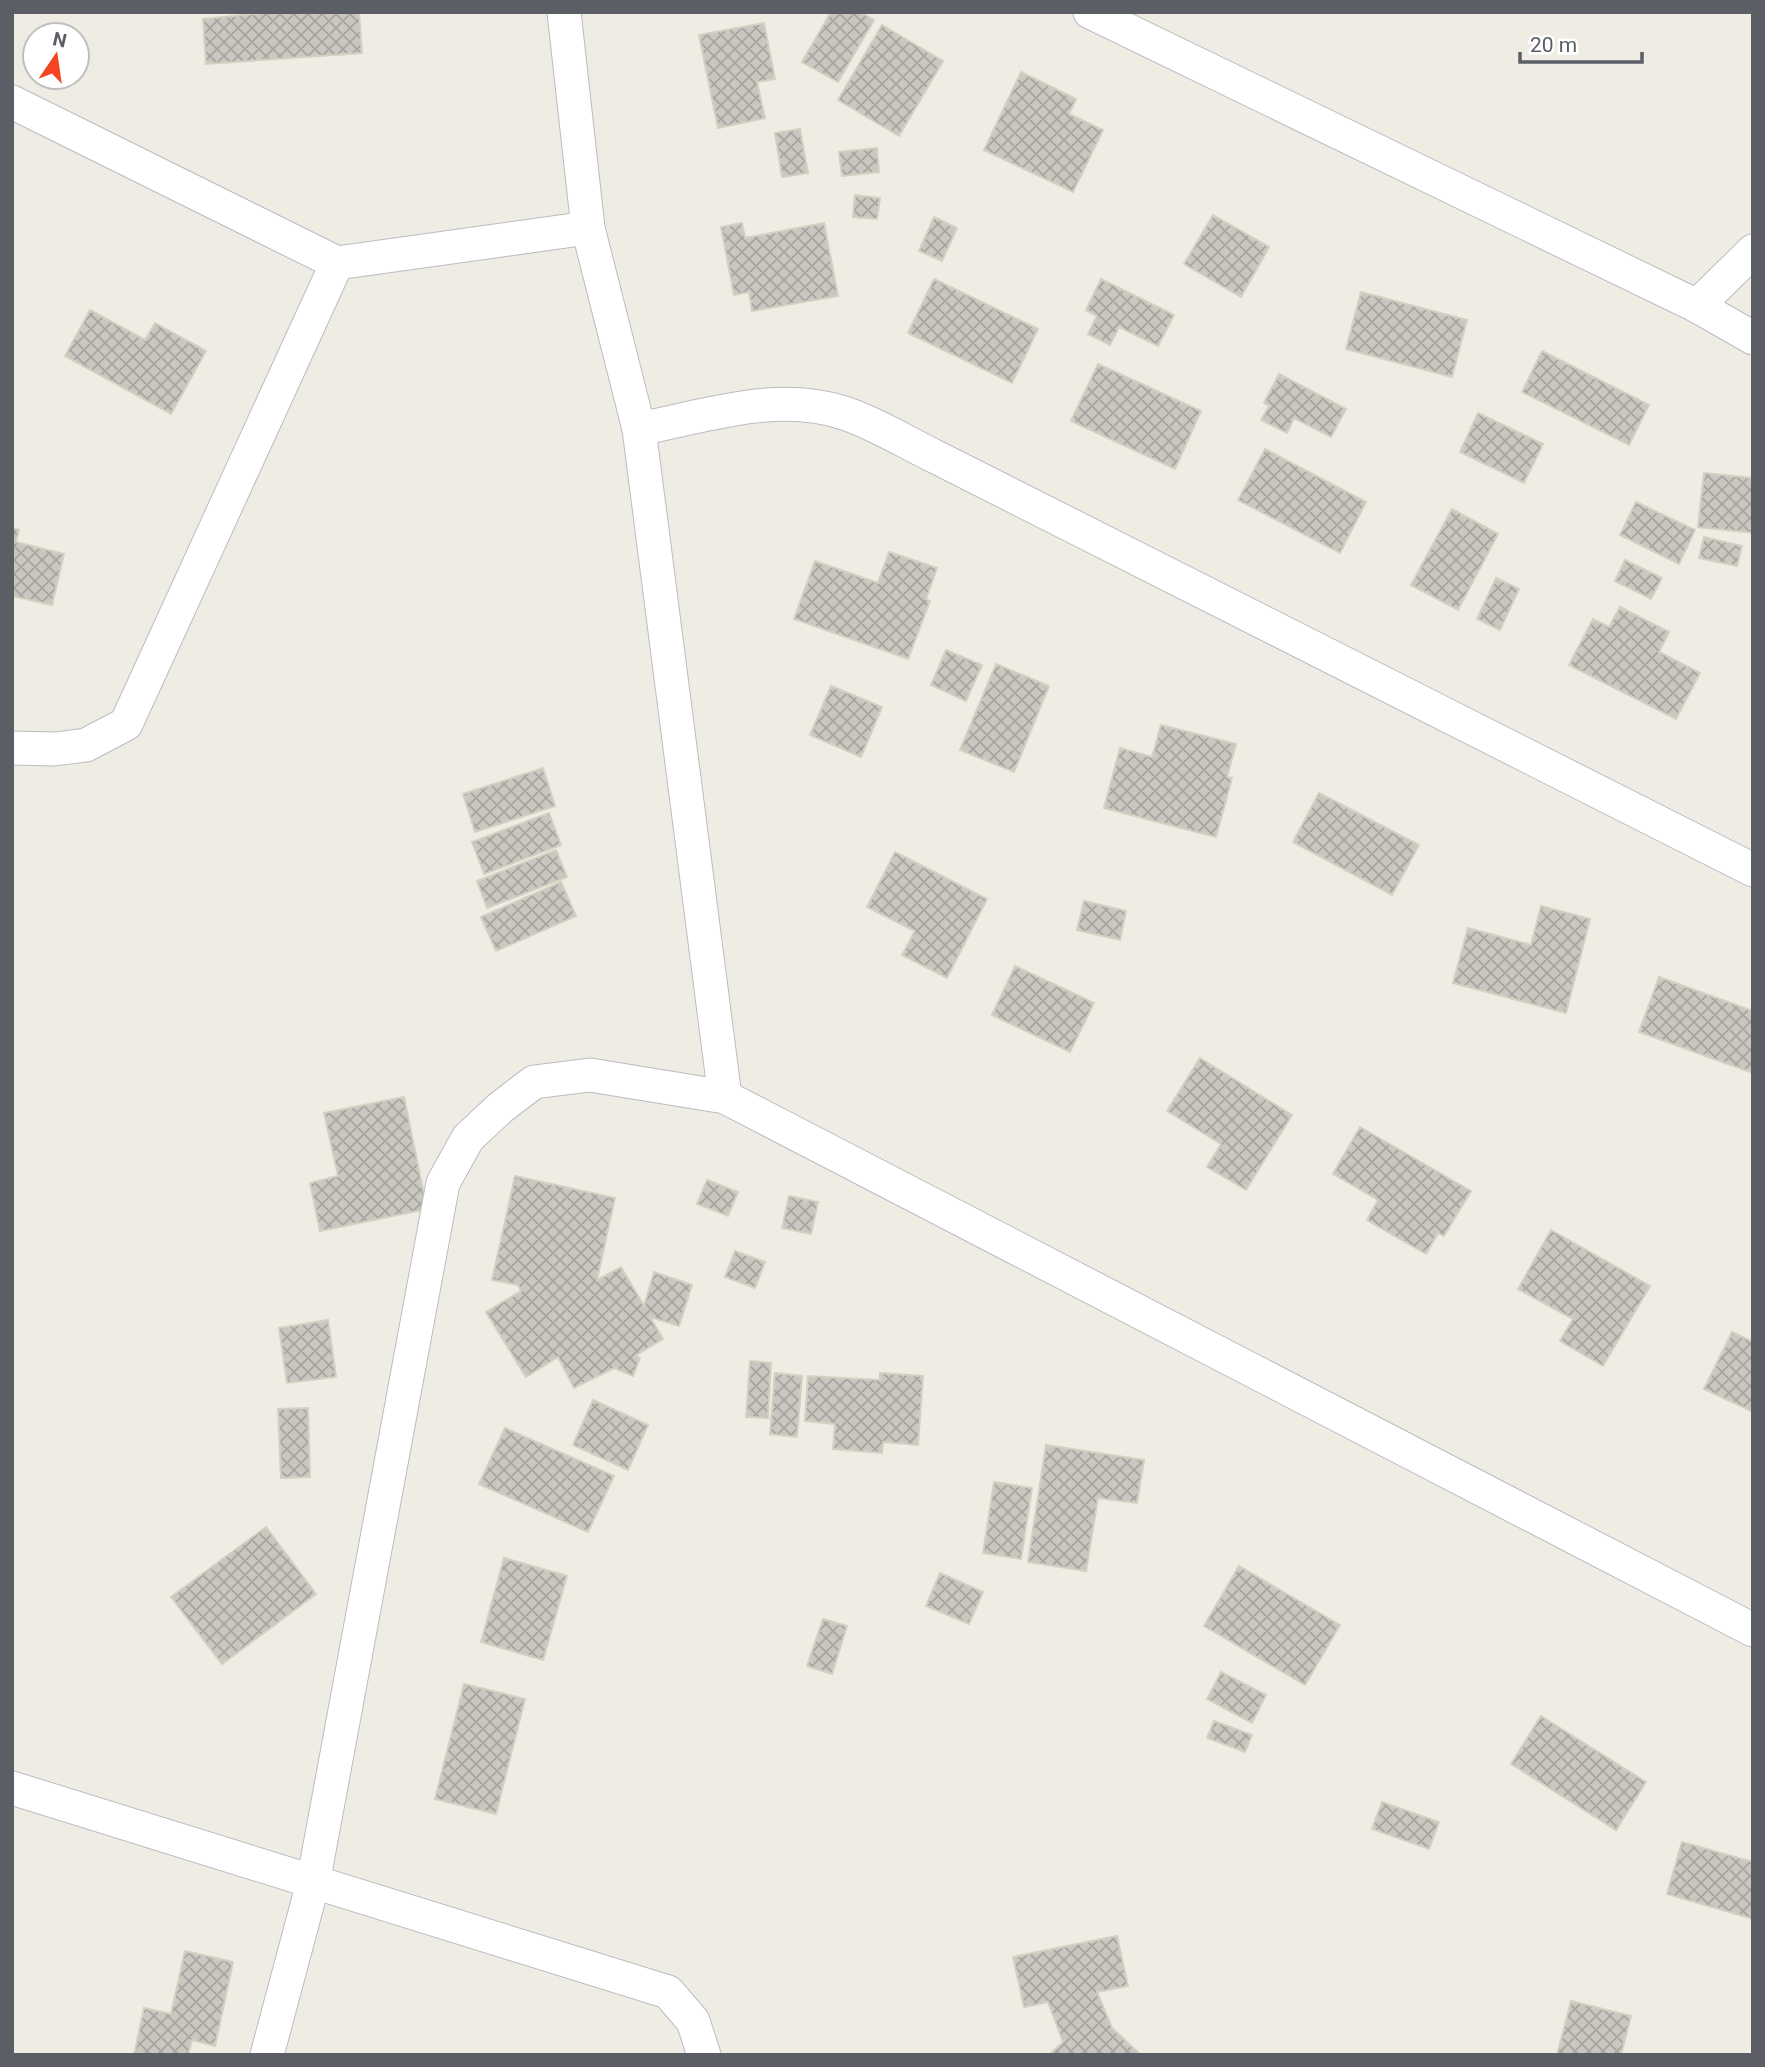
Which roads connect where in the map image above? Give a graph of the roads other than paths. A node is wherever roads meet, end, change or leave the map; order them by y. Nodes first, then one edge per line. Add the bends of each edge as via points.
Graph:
1 (564, 12) edge
2 (1090, 12) edge
3 (12, 102) edge
4 (588, 228) junction
5 (1753, 251) edge
6 (337, 264) junction
7 (1697, 306) junction
8 (1753, 338) edge
9 (639, 429) junction
10 (12, 748) edge
11 (1753, 870) edge
12 (725, 1097) junction
13 (1753, 1630) edge
14 (12, 1788) edge
15 (313, 1884) junction
16 (267, 2055) edge
17 (704, 2055) edge

1 - 4 street
2 - 7 street
3 - 6 street
4 - 6 street
4 - 9 street
5 - 7 street
6 - 10 street via 126,724 86,745
7 - 8 street
9 - 11 street via 763,404 803,404 845,413
9 - 12 street
12 - 13 street
12 - 15 street via 590,1075 534,1082 468,1138 443,1183
14 - 15 street
15 - 16 street
15 - 17 street via 668,1992 693,2021

